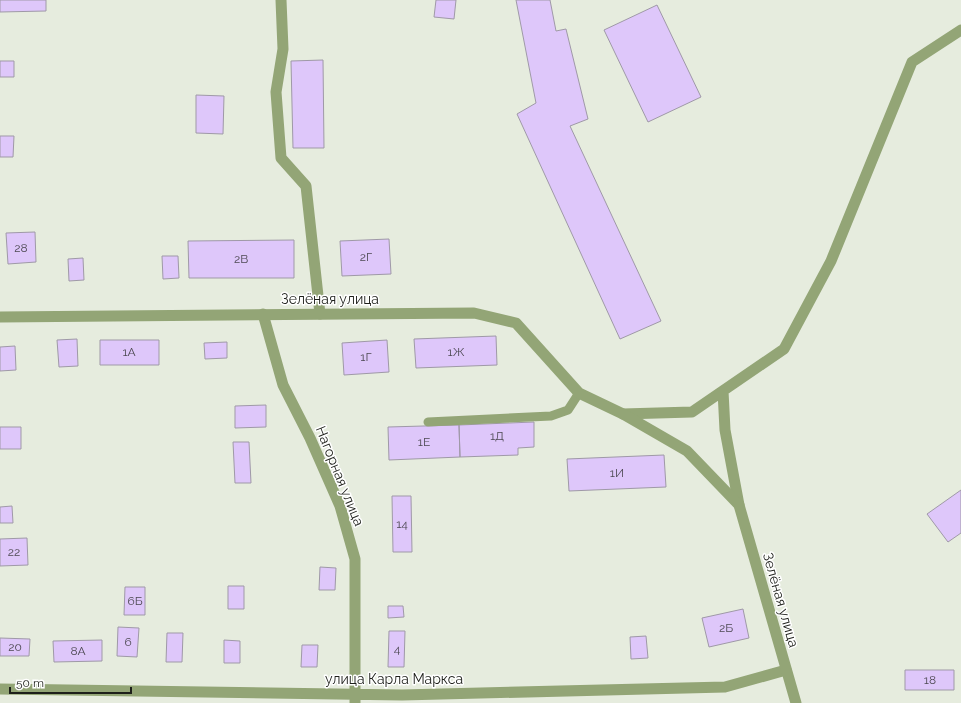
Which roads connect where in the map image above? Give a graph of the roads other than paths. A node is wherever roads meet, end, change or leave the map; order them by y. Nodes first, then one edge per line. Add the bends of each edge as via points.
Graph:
1 (281, 0) edge
2 (961, 30) edge
3 (263, 314) junction
4 (320, 314) junction
5 (0, 317) edge
6 (723, 391) junction
7 (579, 393) junction
8 (623, 414) junction
9 (428, 422) dead end
10 (739, 505) junction
11 (786, 670) junction
12 (0, 689) edge
13 (355, 699) edge
14 (796, 703) edge

1 - 4 street via 283,49 276,92 281,158 306,186
2 - 6 street via 912,62 831,261 784,349
3 - 4 street, Зелёная улица
3 - 5 street, Зелёная улица
3 - 13 street, Нагорная улица via 283,385 340,506 355,559
4 - 7 street, Зелёная улица via 474,313 516,324
6 - 8 street via 692,412
6 - 10 street, Зелёная улица via 725,430
7 - 8 street, Зелёная улица
7 - 9 lane via 568,410 551,416
8 - 10 street, Зелёная улица via 687,450
10 - 11 street, Зелёная улица
11 - 13 street, улица Карла Маркса via 724,687
11 - 14 street, Зелёная улица
12 - 13 street, улица Карла Маркса

